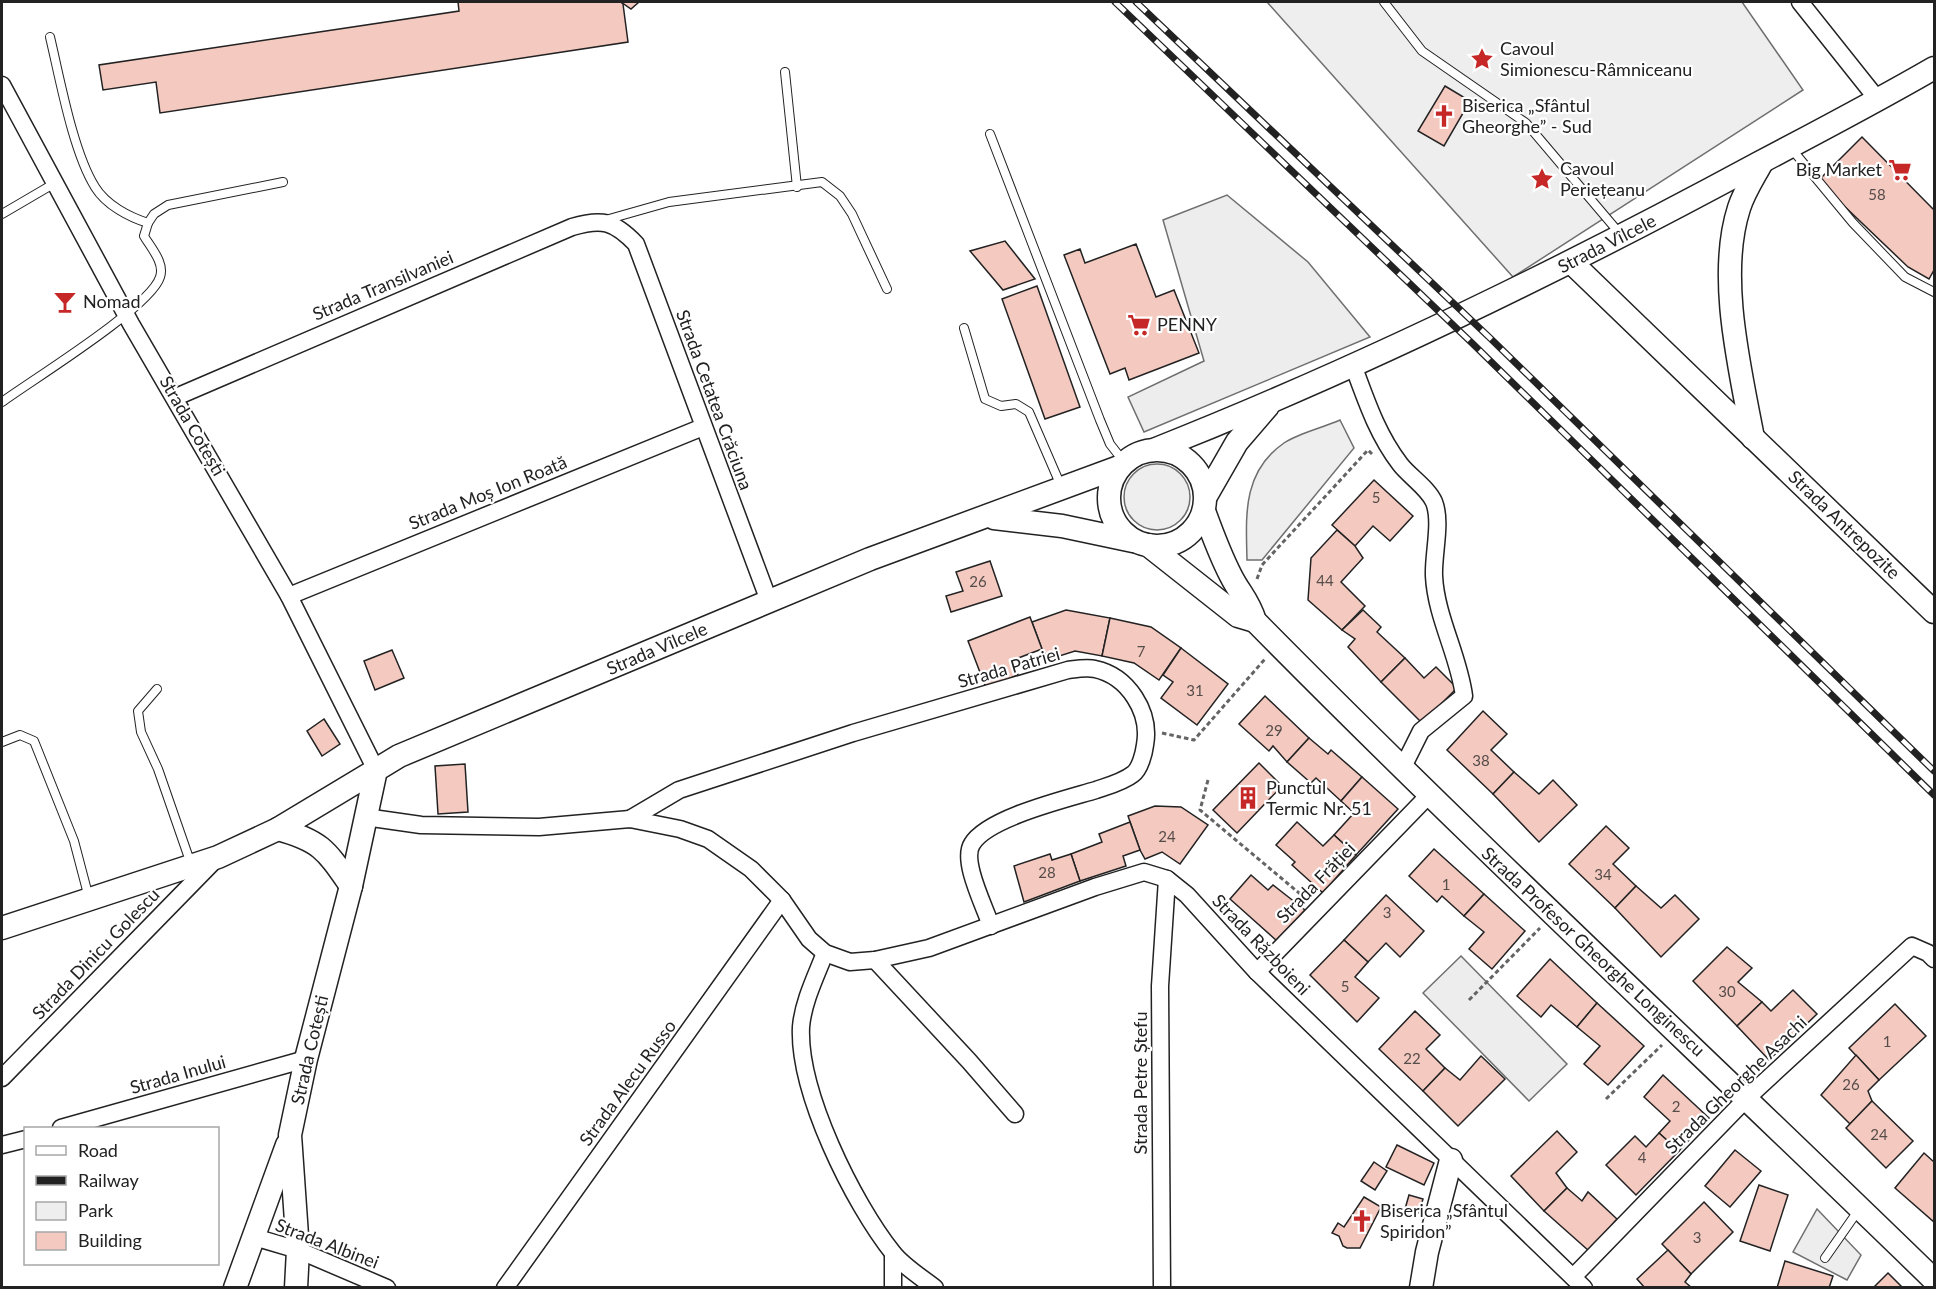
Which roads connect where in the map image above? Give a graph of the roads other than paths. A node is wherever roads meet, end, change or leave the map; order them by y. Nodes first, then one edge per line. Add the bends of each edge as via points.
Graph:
1 (1384, 2) edge
2 (1800, 2) edge
3 (50, 37) dead end
4 (1935, 68) edge
5 (785, 72) dead end
6 (2, 85) edge
7 (1878, 100) junction
8 (990, 134) dead end
9 (1790, 147) junction
10 (1762, 162) junction
11 (283, 182) dead end
12 (55, 183) junction
13 (797, 187) junction
14 (2, 214) edge
15 (148, 223) junction
16 (604, 223) junction
17 (1623, 237) junction
18 (1572, 263) junction
19 (887, 289) dead end
20 (1935, 292) edge
21 (127, 315) junction
22 (964, 328) dead end
23 (1353, 365) junction
24 (176, 397) junction
25 (2, 402) edge
26 (1271, 403) junction
27 (703, 427) junction
28 (1753, 438) junction
29 (1156, 449) junction
30 (1122, 464) junction
31 (1062, 489) junction
32 (1205, 504) junction
33 (987, 518) junction
34 (1142, 543) junction
35 (289, 596) junction
36 (769, 602) junction
37 (1252, 610) junction
38 (1935, 612) edge
39 (157, 688) dead end
40 (2, 742) edge
41 (1402, 769) junction
42 (376, 770) junction
43 (1428, 796) junction
44 (365, 817) junction
45 (630, 819) junction
46 (278, 829) junction
47 (218, 857) junction
48 (193, 867) junction
49 (1167, 879) junction
50 (351, 886) junction
51 (782, 900) junction
52 (89, 901) junction
53 (991, 926) junction
54 (2, 928) edge
55 (825, 953) junction
56 (1935, 959) edge
57 (875, 960) junction
58 (1257, 972) junction
59 (306, 1059) junction
60 (2, 1078) edge
61 (1747, 1098) junction
62 (1015, 1114) dead end
63 (65, 1127) edge
64 (290, 1135) junction
65 (24, 1140) edge
66 (2, 1145) edge
67 (1451, 1160) junction
68 (1860, 1208) junction
69 (254, 1237) junction
70 (298, 1250) junction
71 (893, 1254) junction
72 (1825, 1258) dead end
73 (1935, 1280) edge
74 (1578, 1282) edge
75 (235, 1287) edge
76 (296, 1287) edge
77 (387, 1287) edge
78 (505, 1287) edge
79 (893, 1287) edge
80 (934, 1287) edge
81 (1162, 1287) edge
82 (1421, 1287) edge

1 - 17 lane via 1422,51 1526,123
2 - 7 street
3 - 15 lane via 69,113 96,189 127,216
4 - 7 main road, Strada Vîlcele
5 - 13 lane
6 - 12 street, Strada Cotești
7 - 9 main road, Strada Vîlcele
8 - 30 lane via 1103,428
9 - 10 main road, Strada Vîlcele
9 - 20 lane via 1853,223 1905,277
10 - 17 main road, Strada Vîlcele
10 - 28 main road via 1739,208 1731,259 1732,307
11 - 15 lane via 168,205
12 - 14 lane
12 - 21 street, Strada Cotești
13 - 16 lane via 669,202
13 - 19 lane via 822,182 840,196
15 - 21 lane via 144,236 161,265 161,276 154,291
16 - 24 street, Strada Transilvaniei via 592,221 572,226
16 - 27 street, Strada Cetatea Crăciuna via 622,230 636,244
17 - 18 main road, Strada Vîlcele
18 - 23 main road, Strada Vîlcele
18 - 28 main road, Strada Antrepozite
21 - 24 street, Strada Cotești
21 - 25 lane
22 - 31 lane via 986,399 1001,406 1016,404 1029,412
23 - 26 main road, Strada Vîlcele
23 - 41 street via 1376,426 1400,464 1434,502 1434,576 1452,653 1462,678 1464,696 1421,730
24 - 35 street, Strada Cotești
26 - 29 main road, Strada Vîlcele
26 - 32 main road, Strada Vîlcele via 1237,442
27 - 35 street, Strada Moș Ion Roată
27 - 36 street, Strada Cetatea Crăciuna
28 - 38 main road, Strada Antrepozite
29 - 30 main road via 1134,455
29 - 32 main road via 1178,454 1196,468 1203,481
30 - 31 main road, Strada Vîlcele
30 - 34 main road via 1112,480 1110,508 1115,521
31 - 33 main road, Strada Vîlcele
32 - 34 main road via 1198,524 1176,542
32 - 37 main road, Strada Profesor Gheorghe Longinescu via 1222,560
33 - 34 main road, Strada Vîlcele via 1053,525
33 - 36 main road, Strada Vîlcele
34 - 37 main road, Strada Profesor Gheorghe Longinescu via 1238,616
35 - 42 street, Strada Cotești
36 - 42 main road, Strada Vîlcele via 399,756
37 - 41 main road, Strada Profesor Gheorghe Longinescu via 1278,644
39 - 48 lane via 138,711 141,732
40 - 52 lane via 20,735 34,741 74,841
41 - 43 main road, Strada Profesor Gheorghe Longinescu
42 - 44 main road
42 - 46 main road, Strada Vîlcele
43 - 58 street, Strada Frăției
43 - 61 main road, Strada Profesor Gheorghe Longinescu
44 - 45 street via 421,825 539,827
44 - 50 main road, Strada Cotești
45 - 51 street via 708,839 751,869
45 - 53 street, Strada Patriei via 679,790 853,733 1068,670 1094,668 1135,695 1144,716 1144,753 1135,773 1116,783 1023,813 987,829 971,844 968,862
46 - 47 main road, Strada Vîlcele
46 - 50 main road via 307,837 321,846
47 - 48 main road, Strada Vîlcele
47 - 60 street, Strada Dinicu Golescu
48 - 52 main road, Strada Vîlcele
49 - 53 street, Strada Războieni via 1144,872
49 - 58 street, Strada Războieni via 1187,895
49 - 81 street, Strada Petre Ștefu via 1160,986
50 - 59 main road, Strada Cotești
51 - 55 street via 809,939
51 - 78 street, Strada Alecu Russo
52 - 54 main road, Strada Vîlcele
53 - 57 street, Strada Războieni via 929,948
55 - 57 street, Strada Războieni via 850,962
55 - 71 street via 801,1027 806,1065 823,1126 855,1195
56 - 61 street, Strada Gheorghe Asachi via 1912,946
57 - 62 street
58 - 67 street, Strada Războieni
59 - 63 street, Strada Inului
59 - 64 main road, Strada Cotești
61 - 68 main road, Strada Profesor Gheorghe Longinescu
61 - 74 street, Strada Gheorghe Asachi
64 - 69 main road
64 - 70 main road, Strada Cotești
65 - 66 street
67 - 74 street, Strada Războieni
67 - 82 main road
68 - 72 lane
68 - 73 main road, Strada Profesor Gheorghe Longinescu
69 - 70 street, Strada Albinei
69 - 75 main road
70 - 76 main road, Strada Cotești
70 - 77 street, Strada Albinei
71 - 79 street
71 - 80 street

